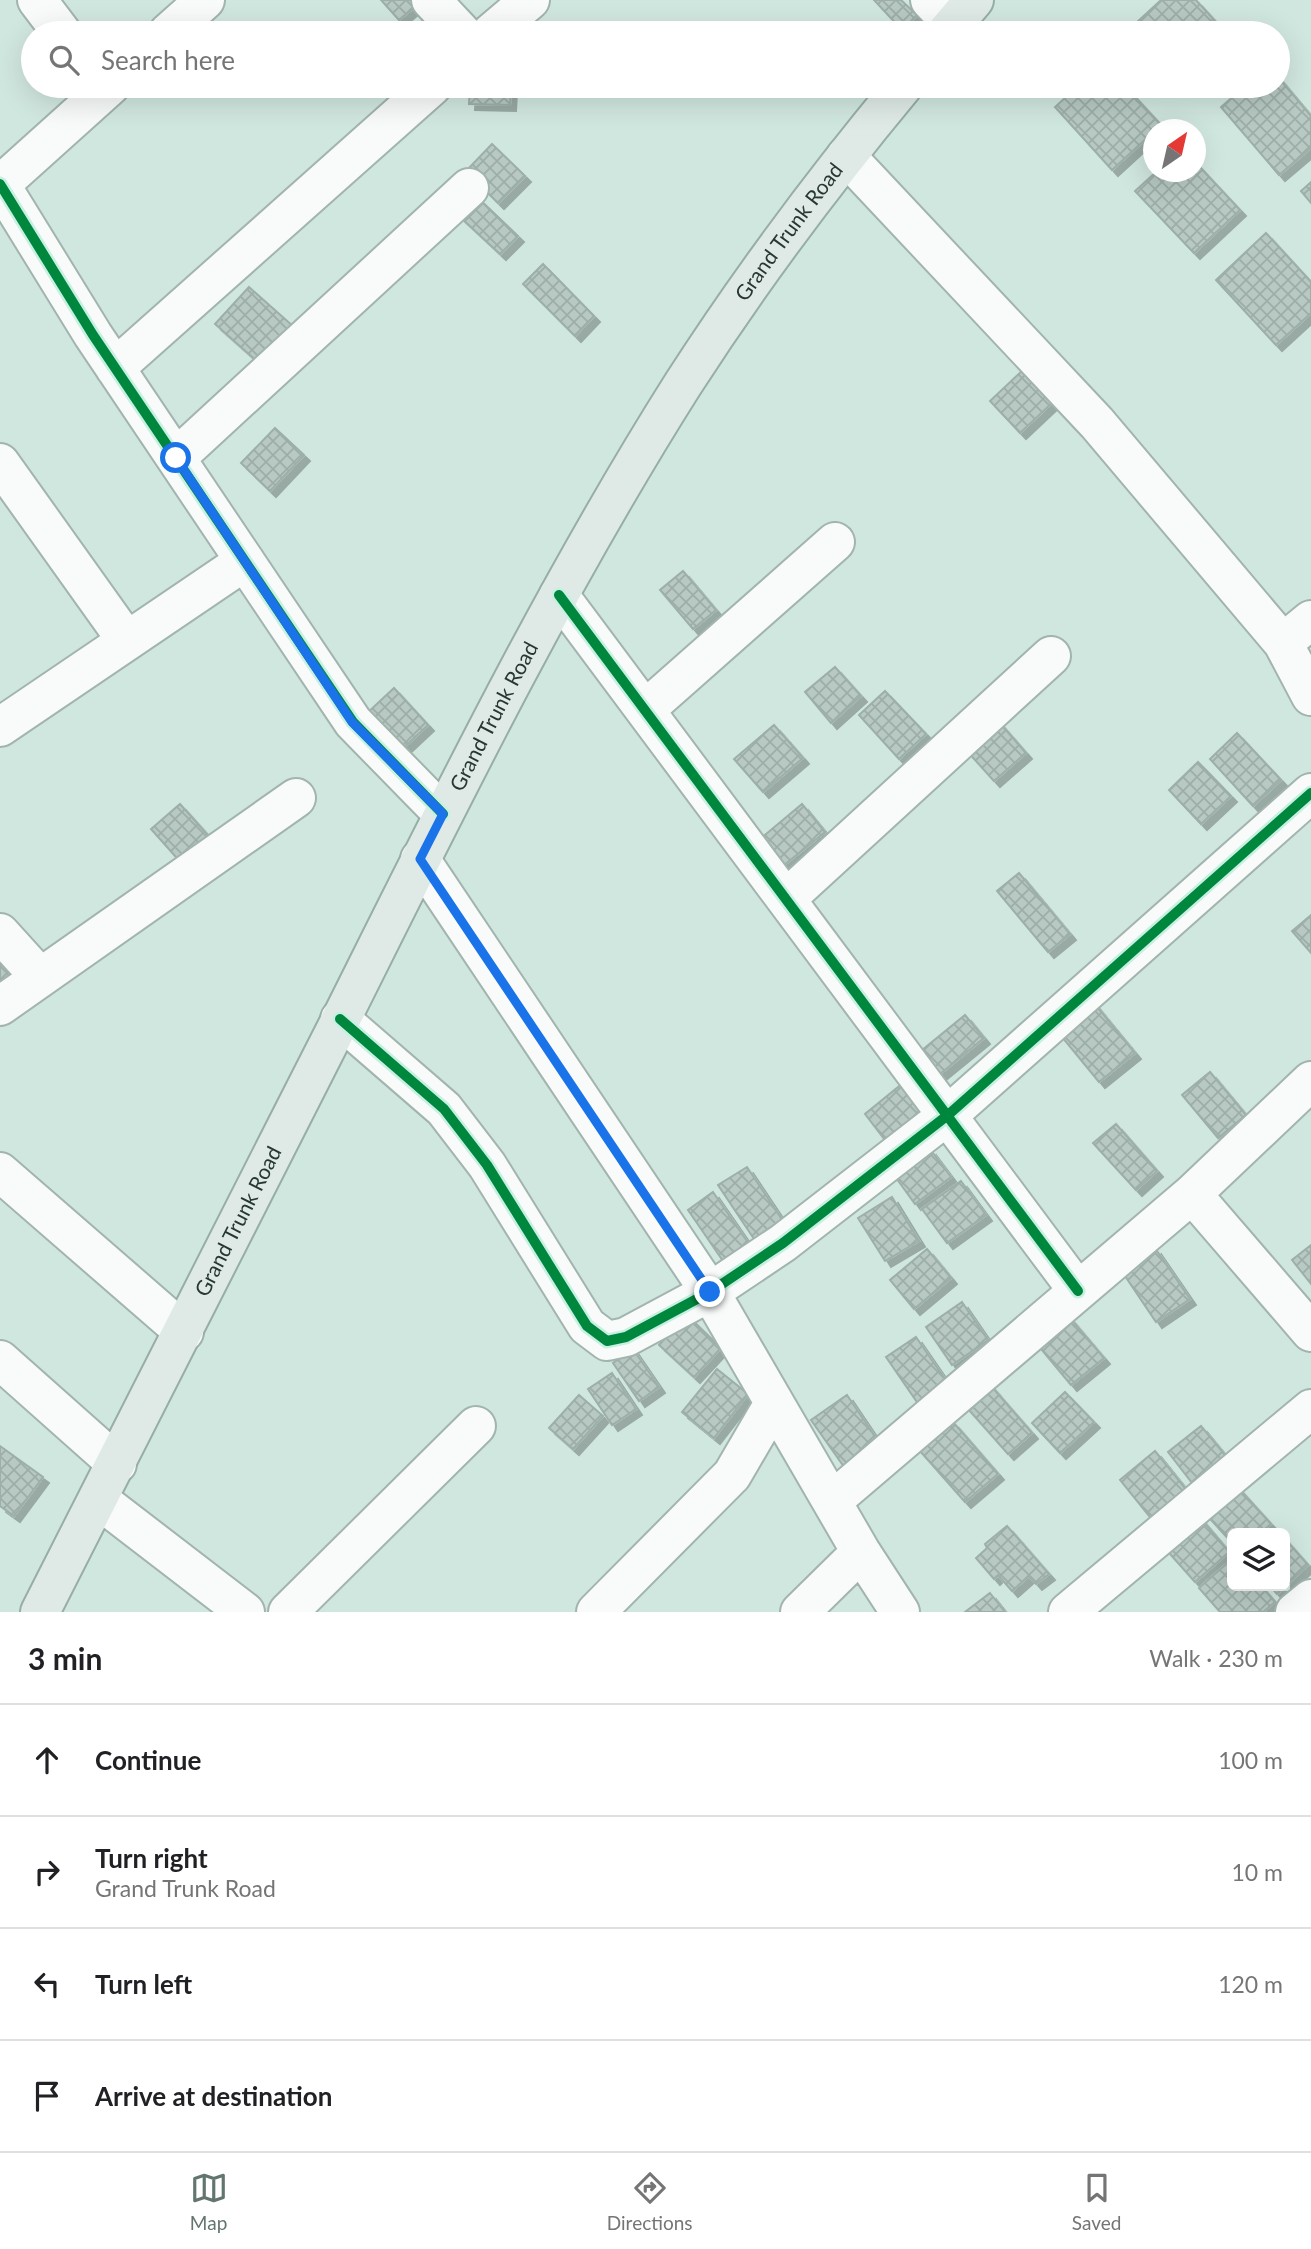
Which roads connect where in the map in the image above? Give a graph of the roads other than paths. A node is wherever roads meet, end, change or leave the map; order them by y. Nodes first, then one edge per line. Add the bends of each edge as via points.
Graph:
1 (37, 0) edge
2 (205, 0) edge
3 (431, 0) edge
4 (530, 0) edge
5 (53, 21) edge
6 (181, 21) edge
7 (451, 21) edge
8 (505, 21) edge
9 (93, 98) edge
10 (419, 98) edge
11 (893, 98) edge
12 (846, 156) junction
13 (0, 185) edge
14 (469, 188) dead end
15 (116, 368) junction
16 (176, 458) junction
17 (0, 463) edge
18 (835, 542) dead end
19 (245, 561) junction
20 (559, 595) junction
21 (1297, 631) edge
22 (127, 641) junction
23 (1051, 656) dead end
24 (1311, 696) edge
25 (646, 709) junction
26 (0, 727) edge
27 (1311, 793) edge
28 (296, 798) dead end
29 (443, 814) junction
30 (420, 859) junction
31 (787, 898) junction
32 (0, 933) edge
33 (39, 976) junction
34 (0, 1006) edge
35 (340, 1019) junction
36 (1311, 1081) edge
37 (948, 1115) junction
38 (0, 1172) edge
39 (1192, 1194) junction
40 (1078, 1291) junction
41 (710, 1292) junction
42 (184, 1332) junction
43 (1311, 1332) edge
44 (0, 1360) edge
45 (774, 1403) junction
46 (1311, 1409) edge
47 (476, 1426) dead end
48 (117, 1464) junction
49 (98, 1499) junction
50 (832, 1501) junction
51 (861, 1552) junction
52 (1311, 1599) edge
53 (40, 1612) edge
54 (245, 1612) edge
55 (288, 1612) edge
56 (596, 1612) edge
57 (800, 1612) edge
58 (900, 1612) edge
59 (1068, 1612) edge
60 (1295, 1612) edge

1 - 5 street
2 - 6 street
3 - 7 street
4 - 8 street
9 - 13 street
10 - 15 street
11 - 12 main road, Grand Trunk Road
12 - 20 main road, Grand Trunk Road via 774,250 684,384
12 - 21 street
13 - 15 street
14 - 16 street
15 - 16 street
16 - 19 street
17 - 22 street
18 - 25 street
19 - 22 street
19 - 29 street via 352,722
20 - 25 street
20 - 29 main road, Grand Trunk Road
21 - 24 street
22 - 26 street
23 - 31 street
25 - 31 street
27 - 37 street
28 - 33 street
29 - 30 main road, Grand Trunk Road
30 - 35 main road, Grand Trunk Road
30 - 41 street
31 - 37 street
32 - 33 street
33 - 34 street
35 - 41 street via 444,1109 486,1165 596,1335 607,1340 626,1337
35 - 42 main road, Grand Trunk Road
36 - 39 street
37 - 40 street
37 - 41 street via 783,1243
38 - 42 street
39 - 40 street
39 - 43 street
40 - 50 street
41 - 45 street
42 - 48 main road, Grand Trunk Road
44 - 48 street
45 - 50 street
45 - 56 street via 732,1475
46 - 59 street
47 - 55 street
48 - 49 main road, Grand Trunk Road
49 - 53 main road, Grand Trunk Road
49 - 54 street
50 - 51 street
51 - 57 street
51 - 58 street
52 - 60 street

